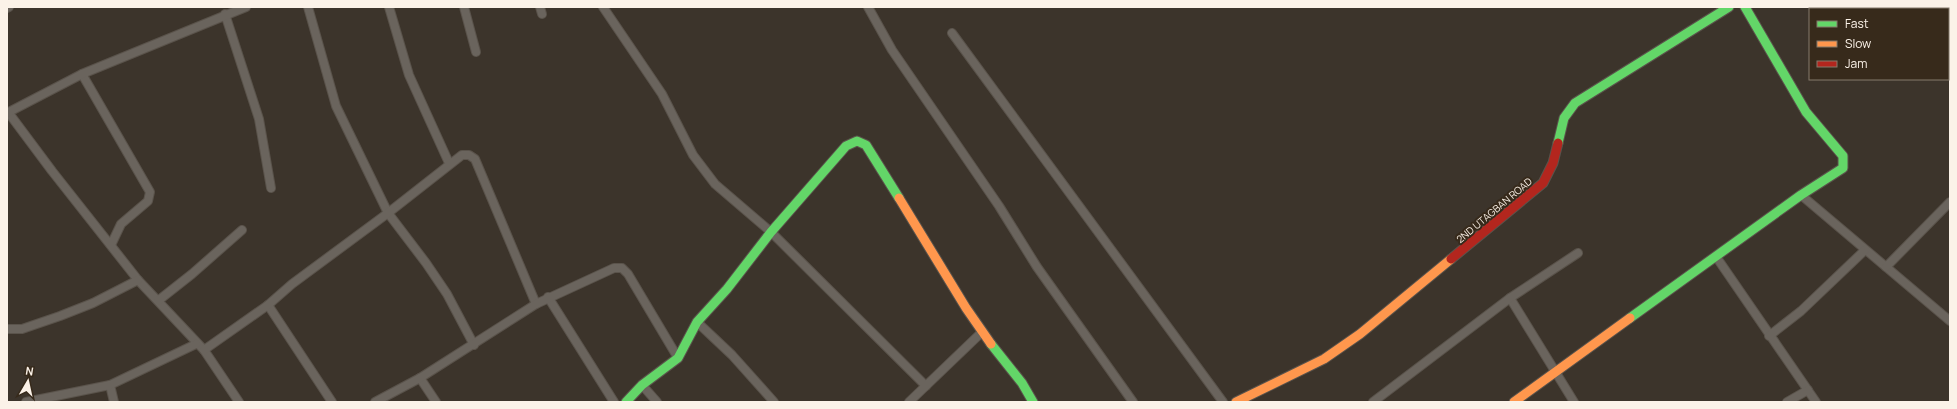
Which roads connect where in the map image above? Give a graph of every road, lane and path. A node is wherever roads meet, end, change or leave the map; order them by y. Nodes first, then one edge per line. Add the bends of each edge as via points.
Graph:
1 (246, 7) edge
2 (308, 7) edge
3 (389, 7) edge
4 (464, 7) edge
5 (602, 7) edge
6 (868, 7) edge
7 (1729, 7) edge
8 (1745, 7) edge
9 (225, 14) junction
10 (952, 32) dead end
11 (476, 52) dead end
12 (82, 74) junction
13 (8, 113) edge
14 (449, 163) junction
15 (271, 188) dead end
16 (1801, 195) junction
17 (1950, 202) edge
18 (388, 213) junction
19 (242, 230) dead end
20 (771, 232) junction
21 (111, 245) junction
22 (1865, 250) junction
23 (1578, 253) dead end
24 (1717, 258) junction
25 (1886, 267) junction
26 (138, 280) junction
27 (548, 297) junction
28 (1510, 298) junction
29 (159, 300) junction
30 (536, 304) junction
31 (268, 305) junction
32 (1950, 321) edge
33 (697, 322) junction
34 (7, 328) edge
35 (982, 332) junction
36 (1769, 336) junction
37 (196, 344) junction
38 (474, 344) junction
39 (204, 350) junction
40 (678, 358) junction
41 (1555, 373) junction
42 (420, 378) junction
43 (110, 385) junction
44 (642, 385) junction
45 (926, 386) junction
46 (1808, 390) junction
47 (26, 402) edge
48 (114, 402) edge
49 (239, 402) edge
50 (332, 402) edge
51 (376, 402) edge
52 (436, 402) edge
53 (614, 402) edge
54 (626, 402) edge
55 (657, 402) edge
56 (774, 402) edge
57 (909, 402) edge
58 (1033, 402) edge
59 (1133, 402) edge
60 (1222, 402) edge
61 (1236, 402) edge
62 (1373, 402) edge
63 (1514, 402) edge
64 (1574, 402) edge
65 (1787, 402) edge
66 (1816, 402) edge

1 - 9 street
2 - 18 street via 336,106
3 - 14 street via 409,75
4 - 11 street
5 - 20 street via 662,94 693,155 715,184
6 - 59 street via 892,50 999,206 1037,267
7 - 61 street, 2ND UTAGBAN ROAD via 1575,103 1564,118 1553,163 1543,183 1360,334 1324,358
8 - 16 street via 1806,112 1843,156 1843,168
9 - 12 street
9 - 15 street via 259,119
10 - 60 street
12 - 13 street
12 - 21 street via 150,192 148,201 121,224
13 - 21 street
14 - 18 street
14 - 30 street via 462,155 469,154 475,159
16 - 22 street
16 - 24 street
17 - 25 street
18 - 31 street via 292,284
18 - 38 street via 447,294
19 - 29 street
20 - 33 street via 727,289
20 - 35 street via 843,148 852,141 860,140 866,145 906,206
20 - 45 street
21 - 26 street
22 - 25 street
22 - 36 street via 1801,311
23 - 28 street
24 - 36 street
24 - 41 street
25 - 32 street
26 - 29 street
26 - 34 street via 93,303 60,316 22,329
27 - 30 street
27 - 40 street via 614,268 622,268
27 - 53 street
28 - 41 street
28 - 62 street
29 - 37 street
30 - 38 street
31 - 39 street
31 - 50 street
33 - 40 street
33 - 56 street via 732,355
35 - 45 street
35 - 58 street
36 - 46 street
37 - 39 street
37 - 43 street
38 - 42 street
39 - 49 street
40 - 44 street
41 - 63 street
41 - 64 street
42 - 51 street
42 - 52 street
43 - 47 street
43 - 48 street
44 - 54 street
44 - 55 street
45 - 57 street
46 - 65 street
46 - 66 street

